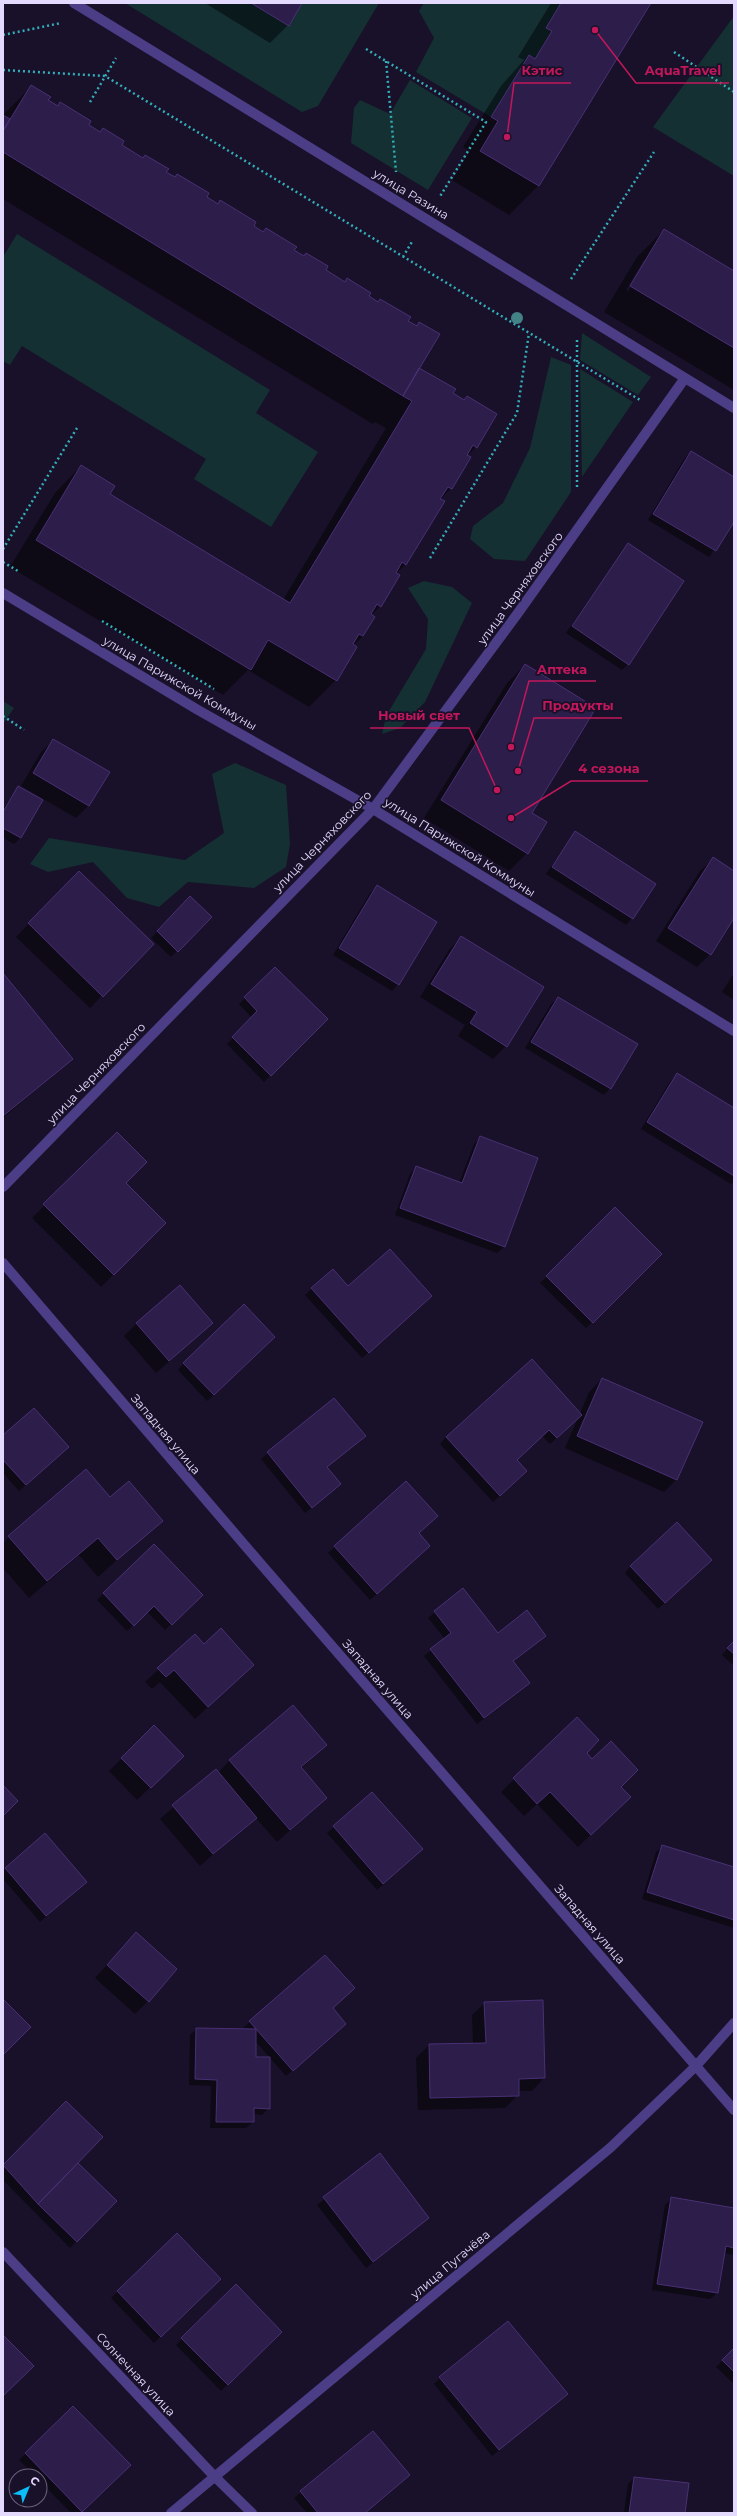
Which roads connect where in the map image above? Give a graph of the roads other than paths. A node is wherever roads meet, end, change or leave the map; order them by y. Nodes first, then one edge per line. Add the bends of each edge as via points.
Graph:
1 (74, 3) edge
2 (685, 378) junction
3 (734, 408) edge
4 (3, 594) edge
5 (373, 809) junction
6 (734, 1031) edge
7 (3, 1188) edge
8 (3, 1263) edge
9 (734, 2023) edge
10 (696, 2066) junction
11 (734, 2110) edge
12 (3, 2252) edge
13 (214, 2476) junction
14 (171, 2513) edge
15 (252, 2513) edge

1 - 2 street, улица Разина
2 - 3 street, улица Разина
2 - 5 street, улица Черняховского via 518,613
4 - 5 street, улица Парижской Коммуны via 198,710
5 - 6 street, улица Парижской Коммуны
5 - 7 street, улица Черняховского
8 - 10 street, Западная улица via 260,1564
9 - 10 street, улица Пугачёва
10 - 11 street, Западная улица
10 - 13 street, улица Пугачёва via 610,2148
12 - 13 street, Солнечная улица
13 - 14 street, улица Пугачёва
13 - 15 street, Солнечная улица

